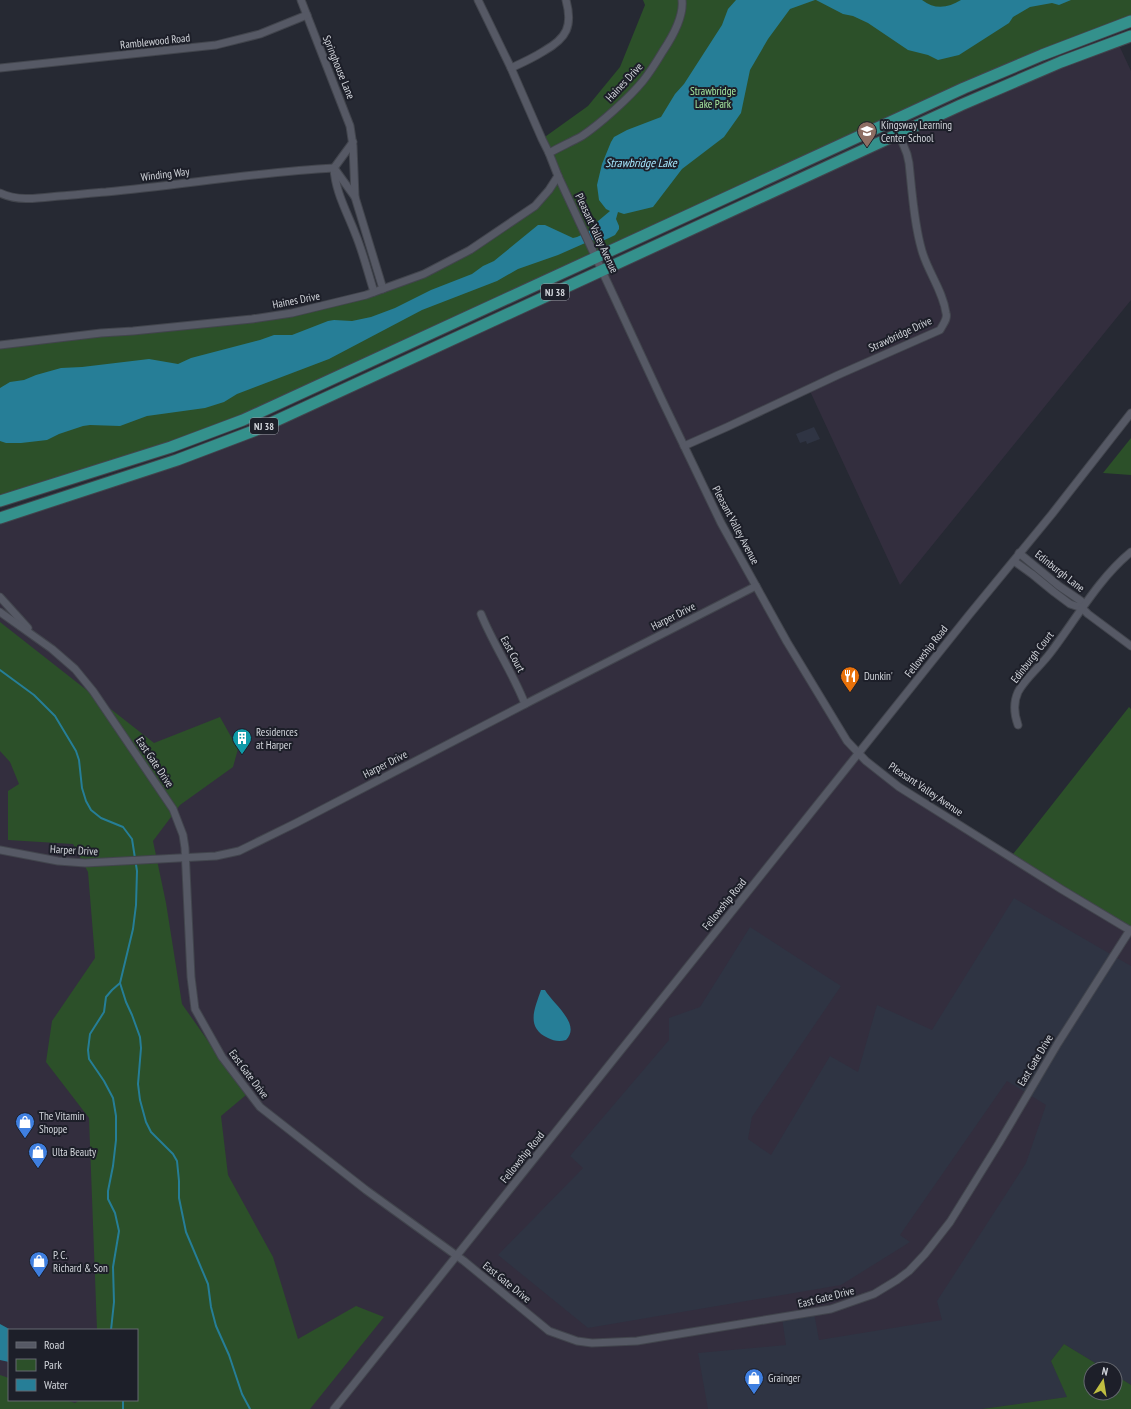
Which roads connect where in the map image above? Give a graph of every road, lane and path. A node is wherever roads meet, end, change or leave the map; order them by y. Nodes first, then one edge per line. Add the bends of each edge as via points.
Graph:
1 (301, 0) edge
2 (478, 0) edge
3 (566, 0) edge
4 (682, 0) edge
5 (307, 15) junction
6 (1131, 21) edge
7 (1131, 36) edge
8 (0, 68) edge
9 (511, 68) junction
10 (899, 134) junction
11 (353, 142) junction
12 (549, 153) junction
13 (334, 168) junction
14 (558, 176) junction
15 (0, 193) edge
16 (355, 197) junction
17 (596, 258) junction
18 (602, 271) junction
19 (383, 289) junction
20 (374, 292) junction
21 (0, 345) edge
22 (1131, 413) edge
23 (684, 446) junction
24 (0, 501) edge
25 (0, 518) edge
26 (1131, 552) edge
27 (1020, 553) junction
28 (1014, 561) junction
29 (756, 586) junction
30 (0, 598) edge
31 (1082, 608) junction
32 (0, 612) edge
33 (482, 614) dead end
34 (37, 637) junction
35 (1131, 646) edge
36 (525, 704) junction
37 (1018, 725) dead end
38 (859, 754) junction
39 (0, 850) edge
40 (186, 858) junction
41 (1130, 931) edge
42 (456, 1256) junction
43 (334, 1409) edge

1 - 5 street, Springhouse Lane
2 - 9 street, Pleasant Valley Avenue
3 - 9 street via 568,26 559,42
4 - 12 street, Haines Drive via 683,6 672,36 632,94 582,136
5 - 8 street, Ramblewood Road via 260,34 216,45
5 - 11 street, Springhouse Lane via 349,122
6 - 17 highway, NJ 38 via 964,88
7 - 10 highway, NJ 38 via 1011,83
9 - 12 street, Pleasant Valley Avenue
10 - 18 highway, NJ 38
10 - 23 street, Strawbridge Drive via 909,163 919,241 947,314 940,330
11 - 13 street
11 - 16 street, Springhouse Lane
12 - 14 street, Pleasant Valley Avenue
13 - 15 street, Winding Way via 47,198 14,198
13 - 16 street, Springhouse Lane
13 - 20 street via 338,191 358,240
14 - 17 street, Pleasant Valley Avenue
14 - 19 street, Haines Drive via 535,206 470,250 432,271
16 - 19 street, Springhouse Lane
17 - 18 street, Pleasant Valley Avenue
17 - 24 highway, NJ 38 via 220,430
18 - 23 street, Pleasant Valley Avenue
18 - 25 highway, NJ 38 via 238,437 177,460
19 - 20 street, Haines Drive
20 - 21 street, Haines Drive via 292,313 252,319
22 - 27 street, Fellowship Road
23 - 29 street, Pleasant Valley Avenue via 721,523
26 - 31 street, Edinburgh Lane
27 - 28 street, Fellowship Road
27 - 31 street, Edinburgh Lane via 1081,601
28 - 31 street, Edinburgh Lane via 1070,604
28 - 38 street, Fellowship Road
29 - 36 street, Harper Drive
29 - 38 street, Pleasant Valley Avenue via 814,689 847,741
30 - 34 street, East Gate Drive
31 - 35 street, Edinburgh Lane
31 - 37 street, Edinburgh Court via 1018,693 1014,710
32 - 34 street, East Gate Drive
33 - 36 street, East Court
34 - 40 street, East Gate Drive via 75,669 110,715 173,809 183,835
36 - 40 street, Harper Drive via 239,851
38 - 41 street, Pleasant Valley Avenue via 899,787
38 - 42 street, Fellowship Road
39 - 40 street, Harper Drive via 79,863
40 - 42 street, East Gate Drive via 191,977 195,1009 222,1057 260,1107 360,1186
41 - 42 street, East Gate Drive via 1058,1043 950,1222 909,1271 874,1294 831,1310 638,1341 592,1343 549,1331
42 - 43 street, Fellowship Road

